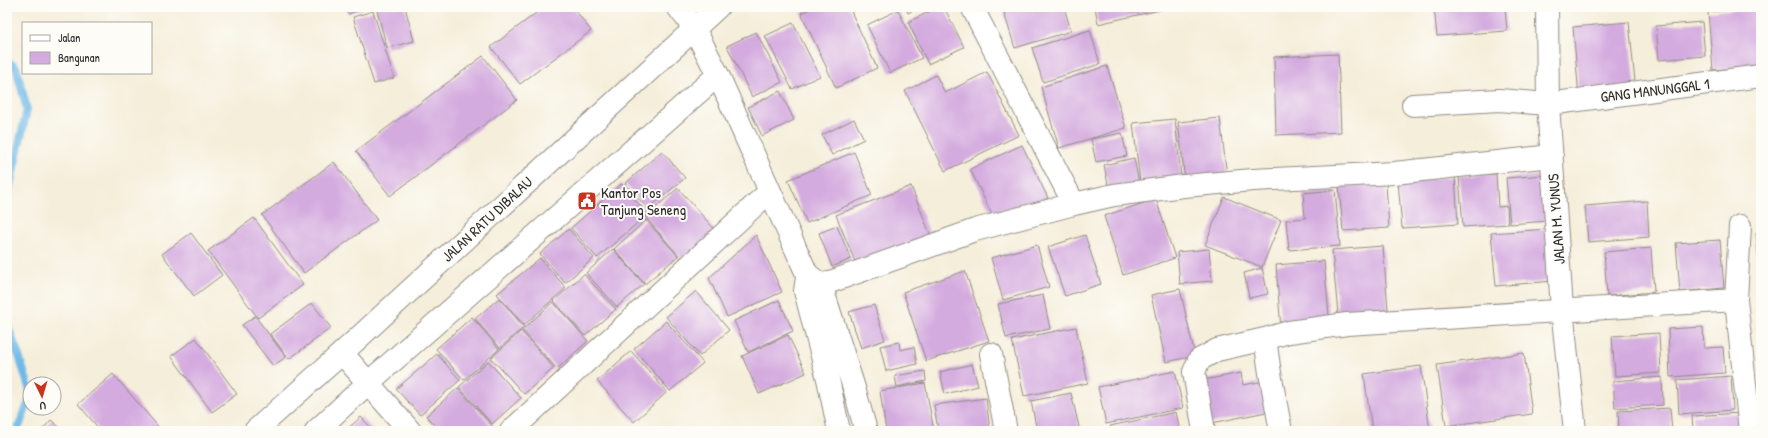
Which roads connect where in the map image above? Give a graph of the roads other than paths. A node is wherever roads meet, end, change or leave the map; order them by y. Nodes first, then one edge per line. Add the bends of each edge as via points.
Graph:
1 (678, 7) edge
2 (718, 7) edge
3 (972, 7) edge
4 (1547, 7) edge
5 (694, 28) junction
6 (718, 76) junction
7 (1761, 76) edge
8 (1548, 104) junction
9 (1413, 105) dead end
10 (1552, 156) junction
11 (769, 192) junction
12 (1074, 204) junction
13 (1740, 226) dead end
14 (811, 283) junction
15 (1736, 300) junction
16 (1562, 310) junction
17 (1266, 339) junction
18 (342, 353) junction
19 (991, 354) dead end
20 (368, 383) junction
21 (255, 431) edge
22 (316, 431) edge
23 (410, 431) edge
24 (511, 431) edge
25 (839, 431) edge
26 (866, 431) edge
27 (1006, 431) edge
28 (1204, 431) edge
29 (1281, 431) edge
30 (1575, 431) edge
31 (1750, 431) edge

1 - 5 street
2 - 5 street, JALAN RATU DIBALAU
3 - 12 street
4 - 8 street, JALAN M. YUNUS
5 - 6 street
5 - 18 street, JALAN RATU DIBALAU
6 - 11 street
6 - 20 street
7 - 8 street, GANG MANUNGGAL 1
8 - 9 street, GANG MANUNGGAL 1 via 1499,100
8 - 10 street, JALAN M. YUNUS
10 - 12 street via 1394,173 1184,186 1114,195
10 - 16 street, JALAN M. YUNUS
11 - 14 street
11 - 24 street
12 - 14 street via 975,230
13 - 15 street
14 - 25 street
14 - 26 street via 855,391
15 - 16 street
15 - 31 street
16 - 17 street via 1346,324 1289,332
16 - 30 street, JALAN M. YUNUS
17 - 28 street via 1217,350 1198,360 1194,372
17 - 29 street
18 - 20 street
18 - 21 street, JALAN RATU DIBALAU
19 - 27 street
20 - 22 street
20 - 23 street

